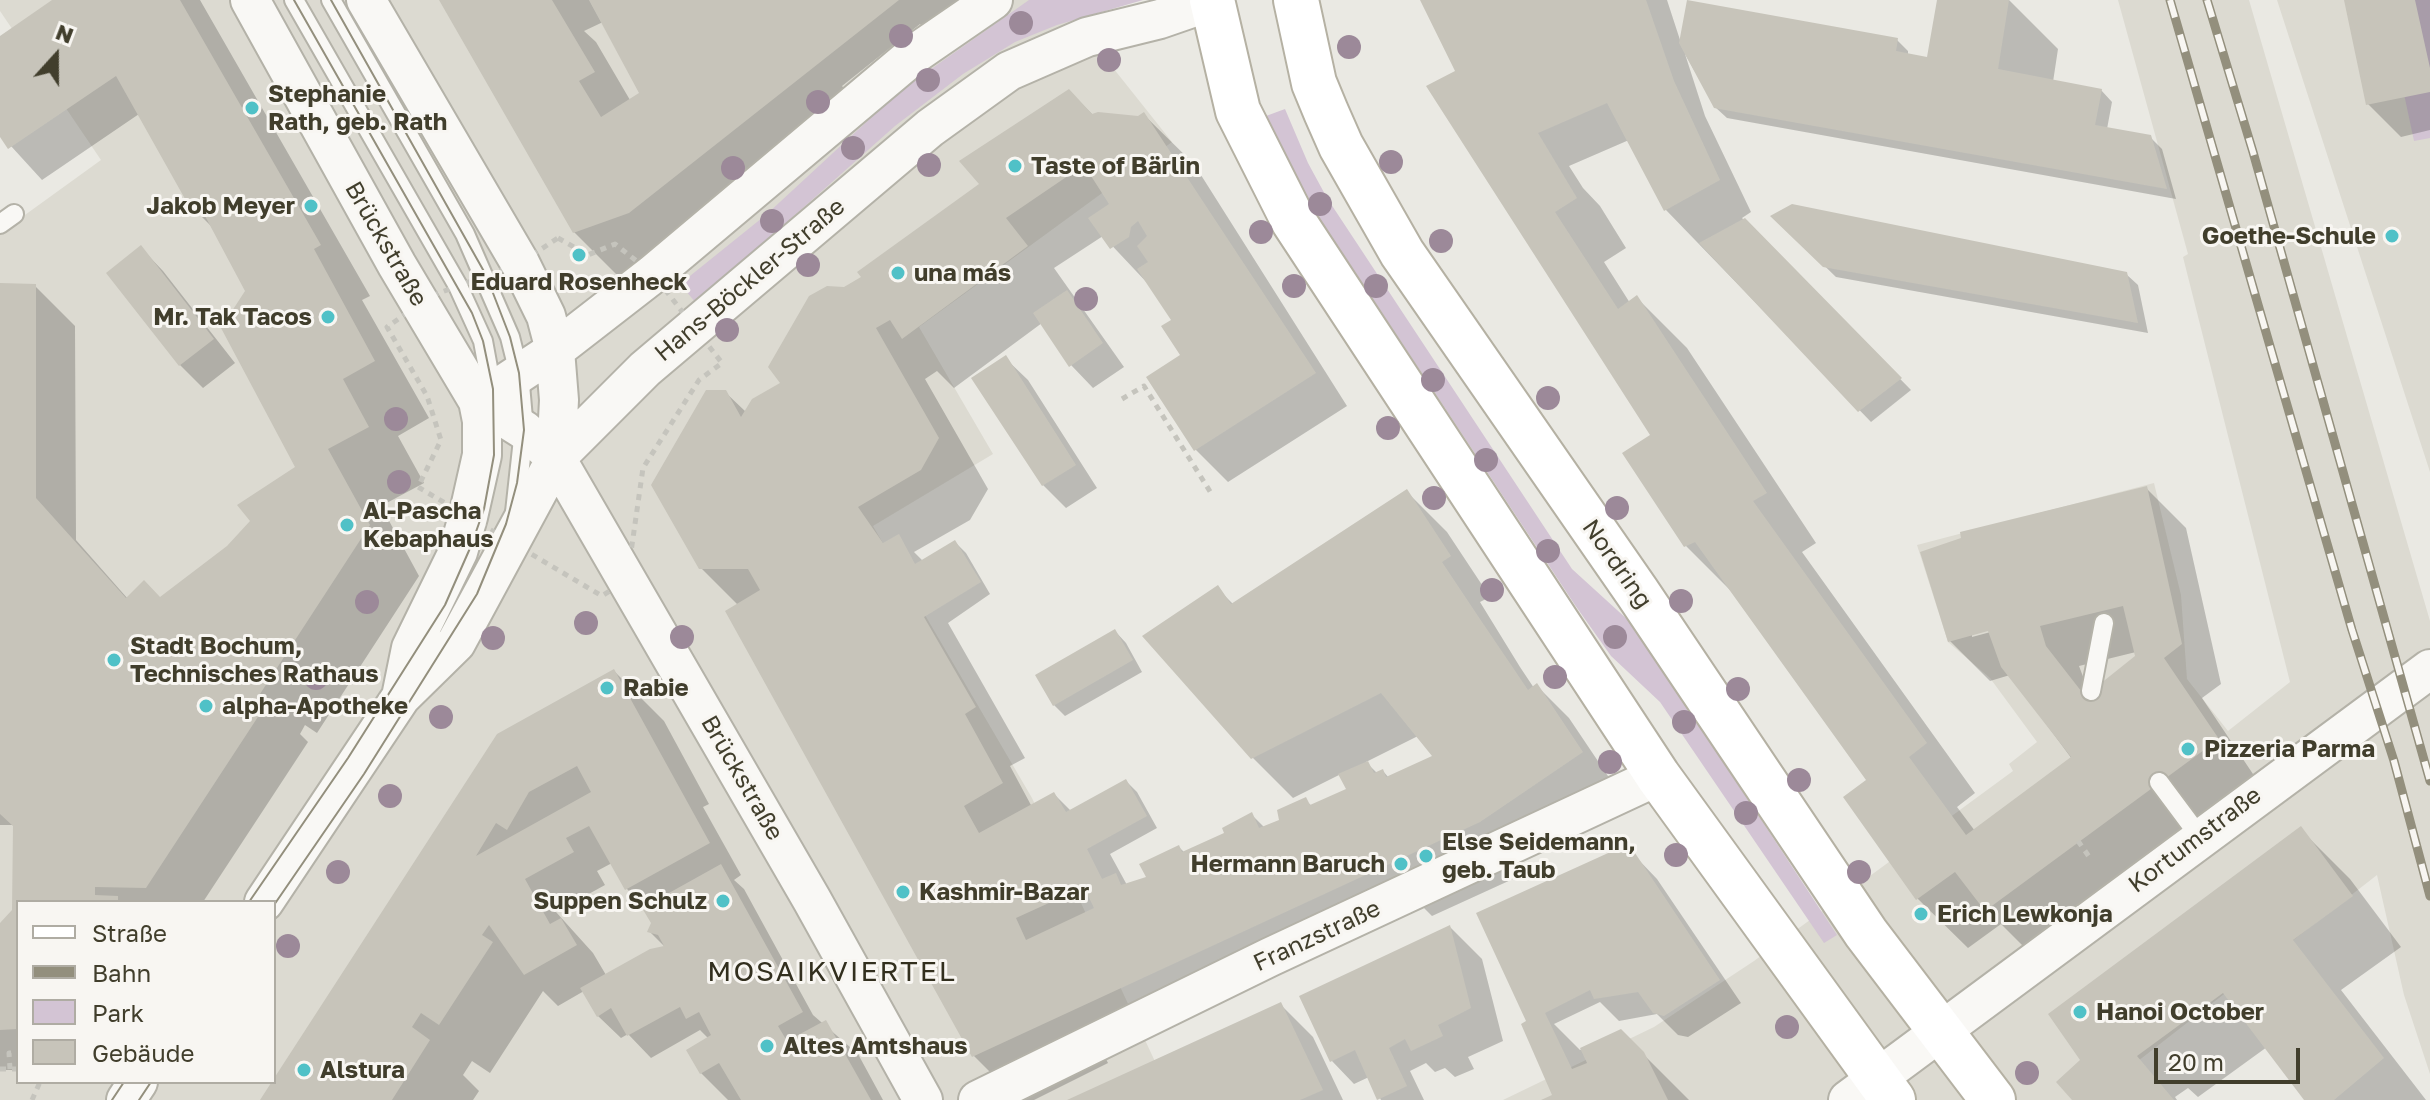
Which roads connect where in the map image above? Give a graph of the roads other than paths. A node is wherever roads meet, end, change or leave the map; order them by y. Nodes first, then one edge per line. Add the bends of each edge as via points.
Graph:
1 (250, 0) edge
2 (294, 0) edge
3 (331, 0) edge
4 (366, 0) edge
5 (993, 0) edge
6 (1296, 0) edge
7 (1213, 1) edge
8 (555, 350) junction
9 (502, 401) junction
10 (556, 458) junction
11 (511, 543) junction
12 (2104, 623) dead end
13 (2430, 669) edge
14 (2091, 691) dead end
15 (401, 697) junction
16 (1658, 776) junction
17 (2159, 782) dead end
18 (2200, 837) junction
19 (265, 900) edge
20 (1940, 1030) junction
21 (1873, 1093) edge
22 (923, 1100) edge
23 (978, 1100) edge
24 (1993, 1100) edge

1 - 9 street, Brückstraße via 397,265
2 - 9 lane via 458,286
3 - 9 lane via 465,234 496,299
4 - 8 street via 520,263 546,316
5 - 8 street via 916,53
6 - 20 main road, Nordring via 1314,83 1326,112 1402,253 1866,933
7 - 10 street, Hans-Böckler-Straße via 1087,37 1009,71 930,128 645,369
7 - 16 main road via 1238,111 1294,222
8 - 9 street
8 - 10 street
9 - 10 street, Brückstraße
9 - 11 lane
9 - 15 street, Hans-Böckler-Straße via 482,421 474,520 411,648
10 - 11 street, Hans-Böckler-Straße
10 - 22 street, Brückstraße
11 - 15 street, Hans-Böckler-Straße via 456,643
12 - 14 lane
13 - 18 street, Kortumstraße
15 - 19 street, Hans-Böckler-Straße
16 - 21 main road
16 - 23 street, Franzstraße
17 - 18 lane
18 - 20 street, Kortumstraße
20 - 21 street, Kortumstraße
20 - 24 main road, Nordring

